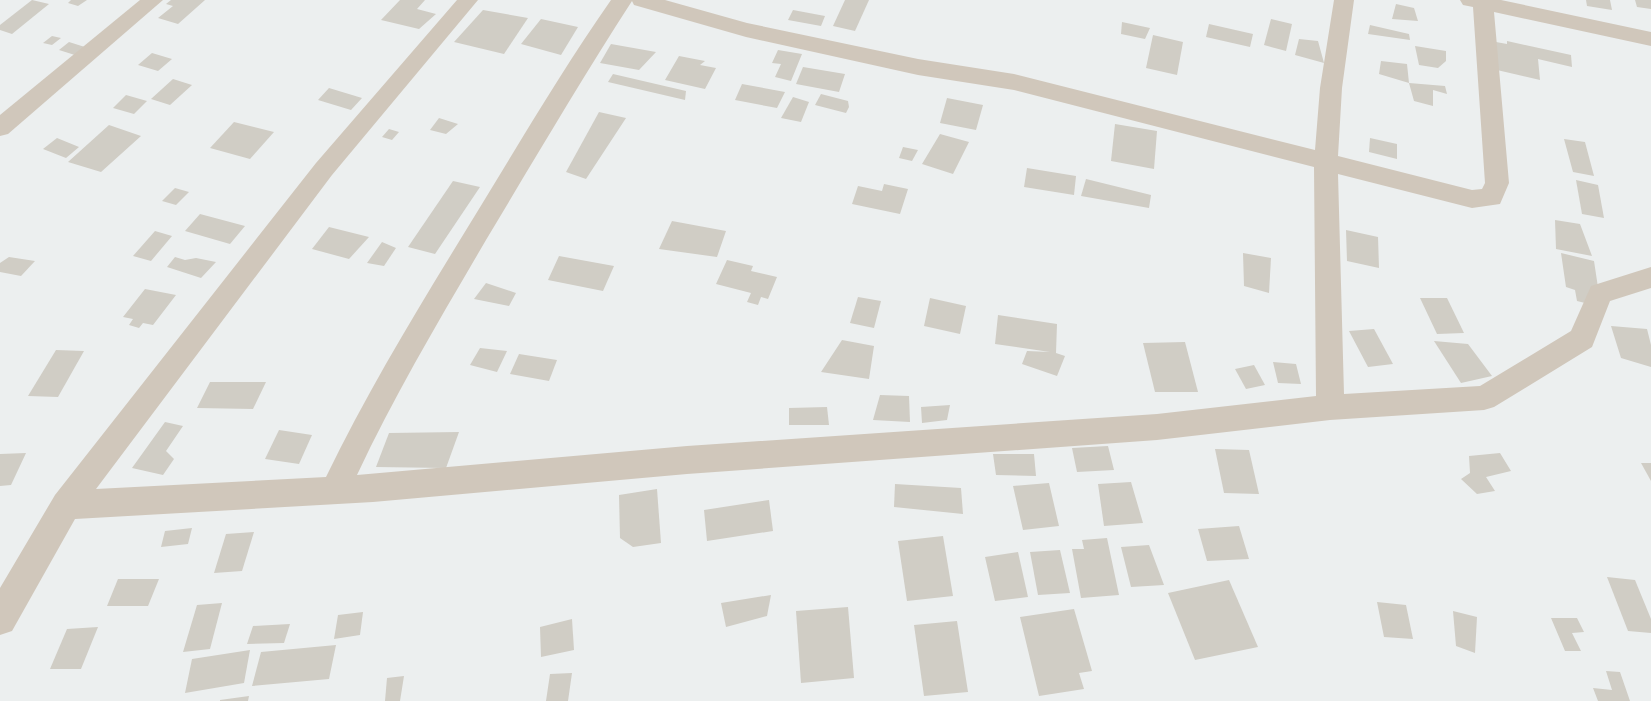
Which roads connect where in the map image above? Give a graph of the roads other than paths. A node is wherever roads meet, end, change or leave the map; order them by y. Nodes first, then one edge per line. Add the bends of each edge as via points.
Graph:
1 (153, 0) edge
2 (468, 0) edge
3 (622, 0) edge
4 (641, 0) edge
5 (1344, 0) edge
6 (1476, 2) edge
7 (1651, 39) edge
8 (0, 128) edge
9 (1326, 160) junction
10 (1651, 277) edge
11 (1330, 407) junction
12 (335, 490) junction
13 (66, 505) junction
14 (0, 619) edge

1 - 8 street
2 - 13 street via 324,169
3 - 12 street via 588,49 439,296 363,429
4 - 9 street via 755,32 1014,82
5 - 9 street via 1331,88
6 - 7 street
6 - 9 street via 1497,183 1491,197 1472,199
9 - 11 street
10 - 11 street via 1600,294 1582,340 1484,398
11 - 12 street via 1157,427 687,460
12 - 13 street
13 - 14 street

